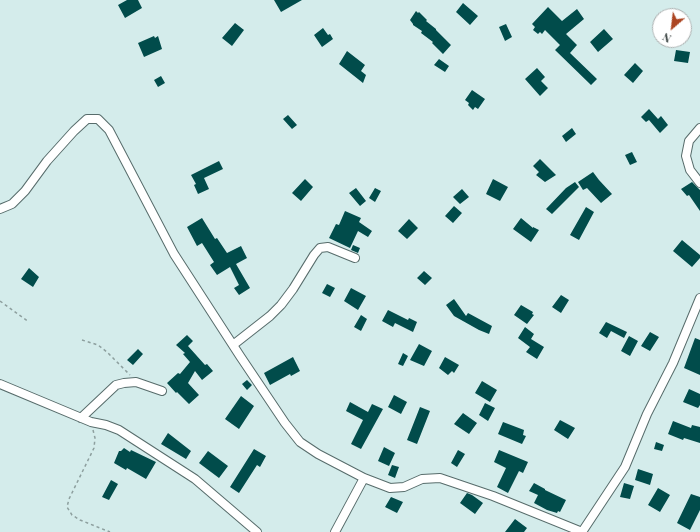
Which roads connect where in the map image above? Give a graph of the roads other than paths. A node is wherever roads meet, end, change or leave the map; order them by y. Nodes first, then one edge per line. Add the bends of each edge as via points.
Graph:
1 (700, 128) edge
2 (700, 183) edge
3 (0, 209) edge
4 (355, 258) dead end
5 (700, 298) edge
6 (233, 345) junction
7 (0, 384) edge
8 (162, 391) dead end
9 (81, 418) junction
10 (364, 478) junction
11 (257, 532) edge
12 (335, 532) edge
13 (582, 532) edge

1 - 2 street via 689,141 686,156 690,170
3 - 6 street via 12,204 25,191 47,161 87,118 98,119 110,130 174,254
4 - 6 street via 328,247 320,248 281,305
5 - 13 street via 625,467
6 - 10 street via 300,442
7 - 9 street
8 - 9 street via 136,382 116,385
9 - 11 street via 119,430 195,478
10 - 12 street
10 - 13 street via 390,488 404,487 422,479 440,478 493,496

